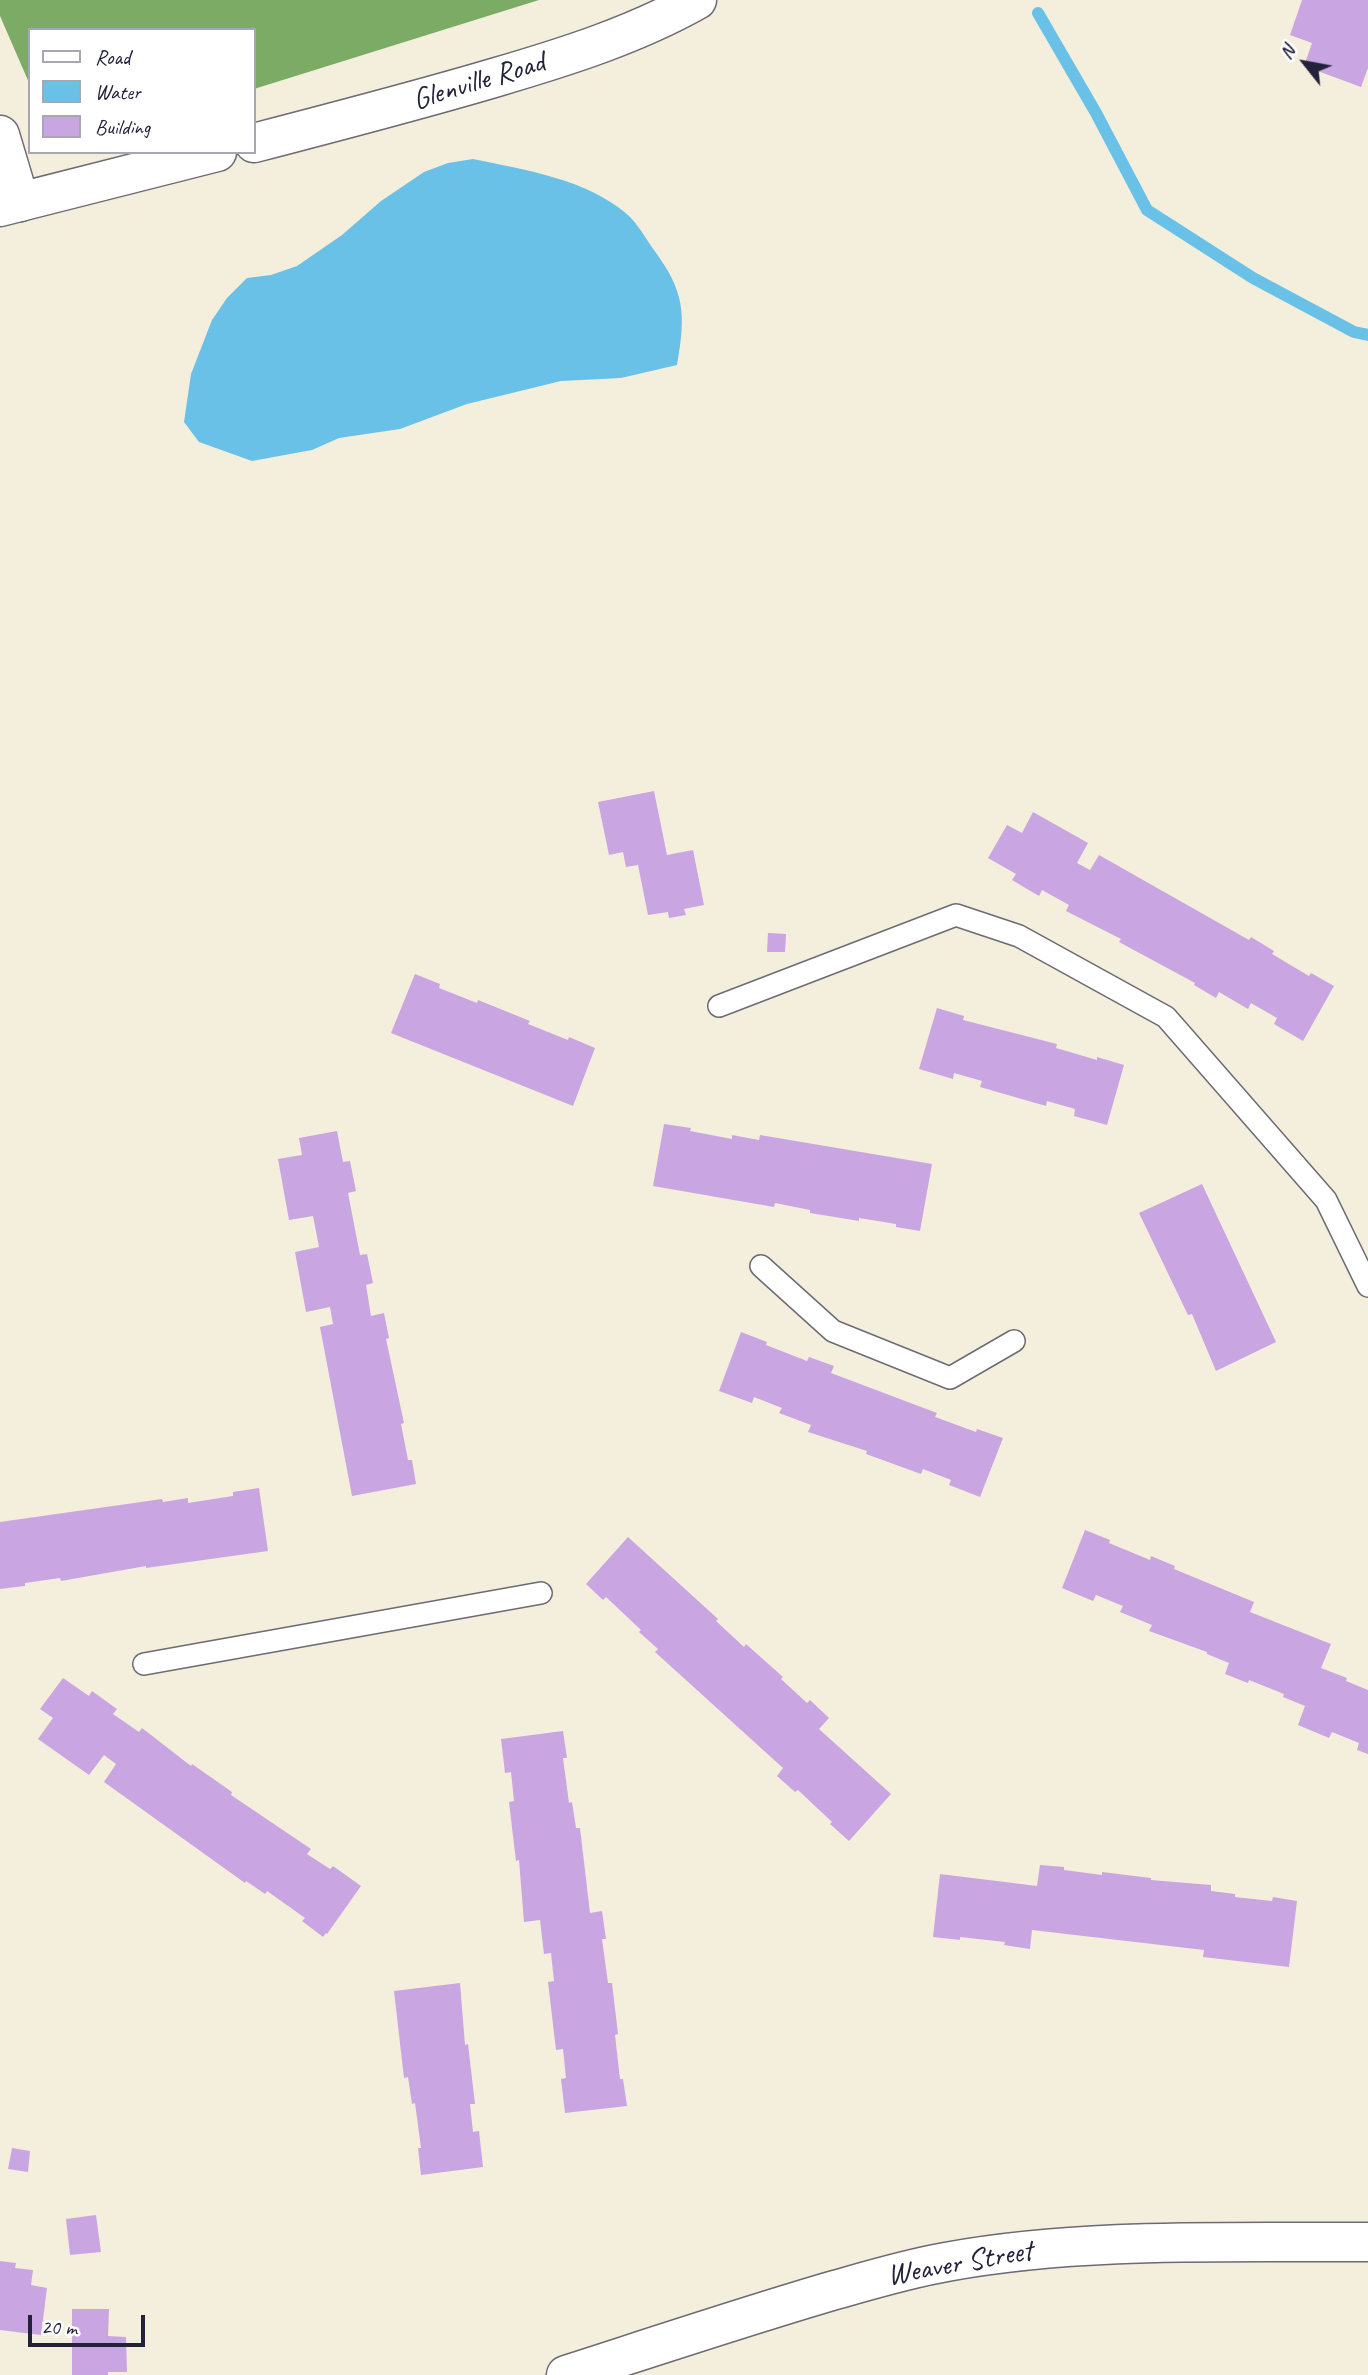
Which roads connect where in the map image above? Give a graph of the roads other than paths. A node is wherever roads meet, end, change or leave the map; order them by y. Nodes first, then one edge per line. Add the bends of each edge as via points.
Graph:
1 (696, 0) edge
2 (0, 135) edge
3 (256, 142) edge
4 (209, 154) edge
5 (10, 205) edge
6 (719, 1006) dead end
7 (761, 1266) dead end
8 (1368, 1286) edge
9 (1014, 1341) dead end
10 (541, 1593) dead end
11 (144, 1664) dead end
12 (1368, 2242) edge
13 (616, 2368) edge
14 (566, 2375) edge

1 - 3 street, Glenville Road via 666,17 553,61
2 - 5 street
4 - 5 street
6 - 8 lane via 956,915 1019,936 1166,1017 1326,1200
7 - 9 lane via 833,1331 950,1378
10 - 11 lane
12 - 13 street, Weaver Street via 1038,2249 945,2262 723,2323
13 - 14 street, Weaver Street

